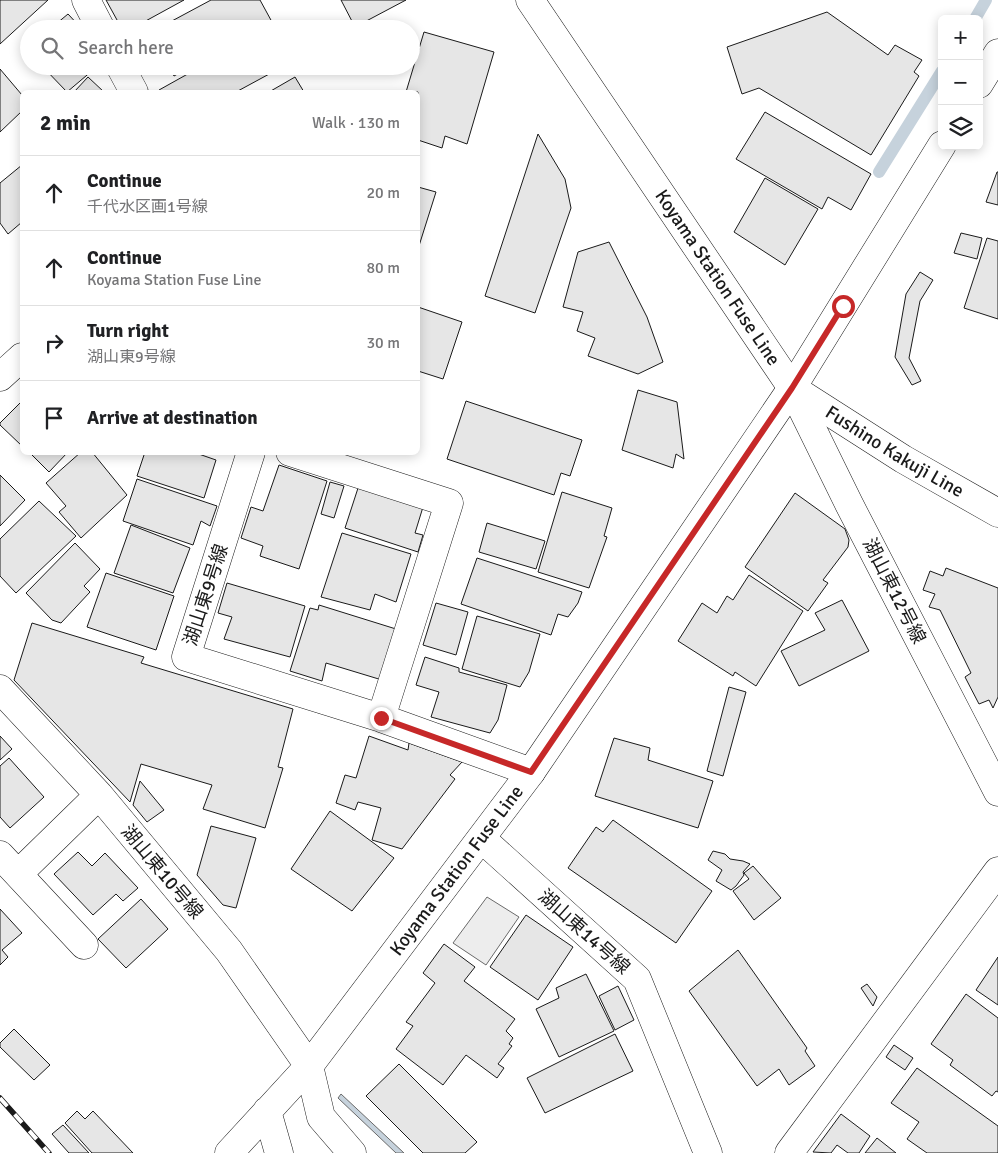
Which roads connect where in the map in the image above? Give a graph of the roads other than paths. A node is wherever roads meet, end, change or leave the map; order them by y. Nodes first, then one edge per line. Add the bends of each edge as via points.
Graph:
1 (86, 0) edge
2 (530, 0) edge
3 (96, 20) edge
4 (998, 53) edge
5 (125, 75) edge
6 (983, 77) edge
7 (133, 90) edge
8 (939, 150) edge
9 (20, 359) edge
10 (0, 377) edge
11 (792, 388) junction
12 (250, 455) edge
13 (299, 455) edge
14 (998, 513) edge
15 (0, 689) edge
16 (381, 718) junction
17 (531, 772) junction
18 (998, 792) edge
19 (99, 795) junction
20 (482, 840) junction
21 (9, 865) edge
22 (998, 871) edge
23 (84, 945) dead end
24 (309, 1066) junction
25 (267, 1111) junction
26 (228, 1153) edge
27 (279, 1153) edge
28 (352, 1153) edge
29 (708, 1153) edge
30 (789, 1153) edge

1 - 3 street
2 - 11 street, Koyama Station Fuse Line
4 - 6 street
5 - 7 street
8 - 11 street
9 - 10 street
11 - 14 street, Fushino Kakuji Line via 903,459
11 - 17 street, Koyama Station Fuse Line
11 - 18 street, 湖山東12号線
12 - 16 street, 湖山東9号線 via 186,657
13 - 16 street via 449,503
15 - 19 street, 湖山東10号線
16 - 17 street, 湖山東9号線
17 - 20 street, Koyama Station Fuse Line
19 - 21 street
19 - 24 street, 湖山東10号線 via 229,951
20 - 24 street, Koyama Station Fuse Line
20 - 29 street, 湖山東14号線 via 637,979
21 - 23 street
22 - 30 street
24 - 25 street, Koyama Station Fuse Line
24 - 28 street via 320,1117
25 - 26 street, Koyama Station Fuse Line
25 - 27 street

